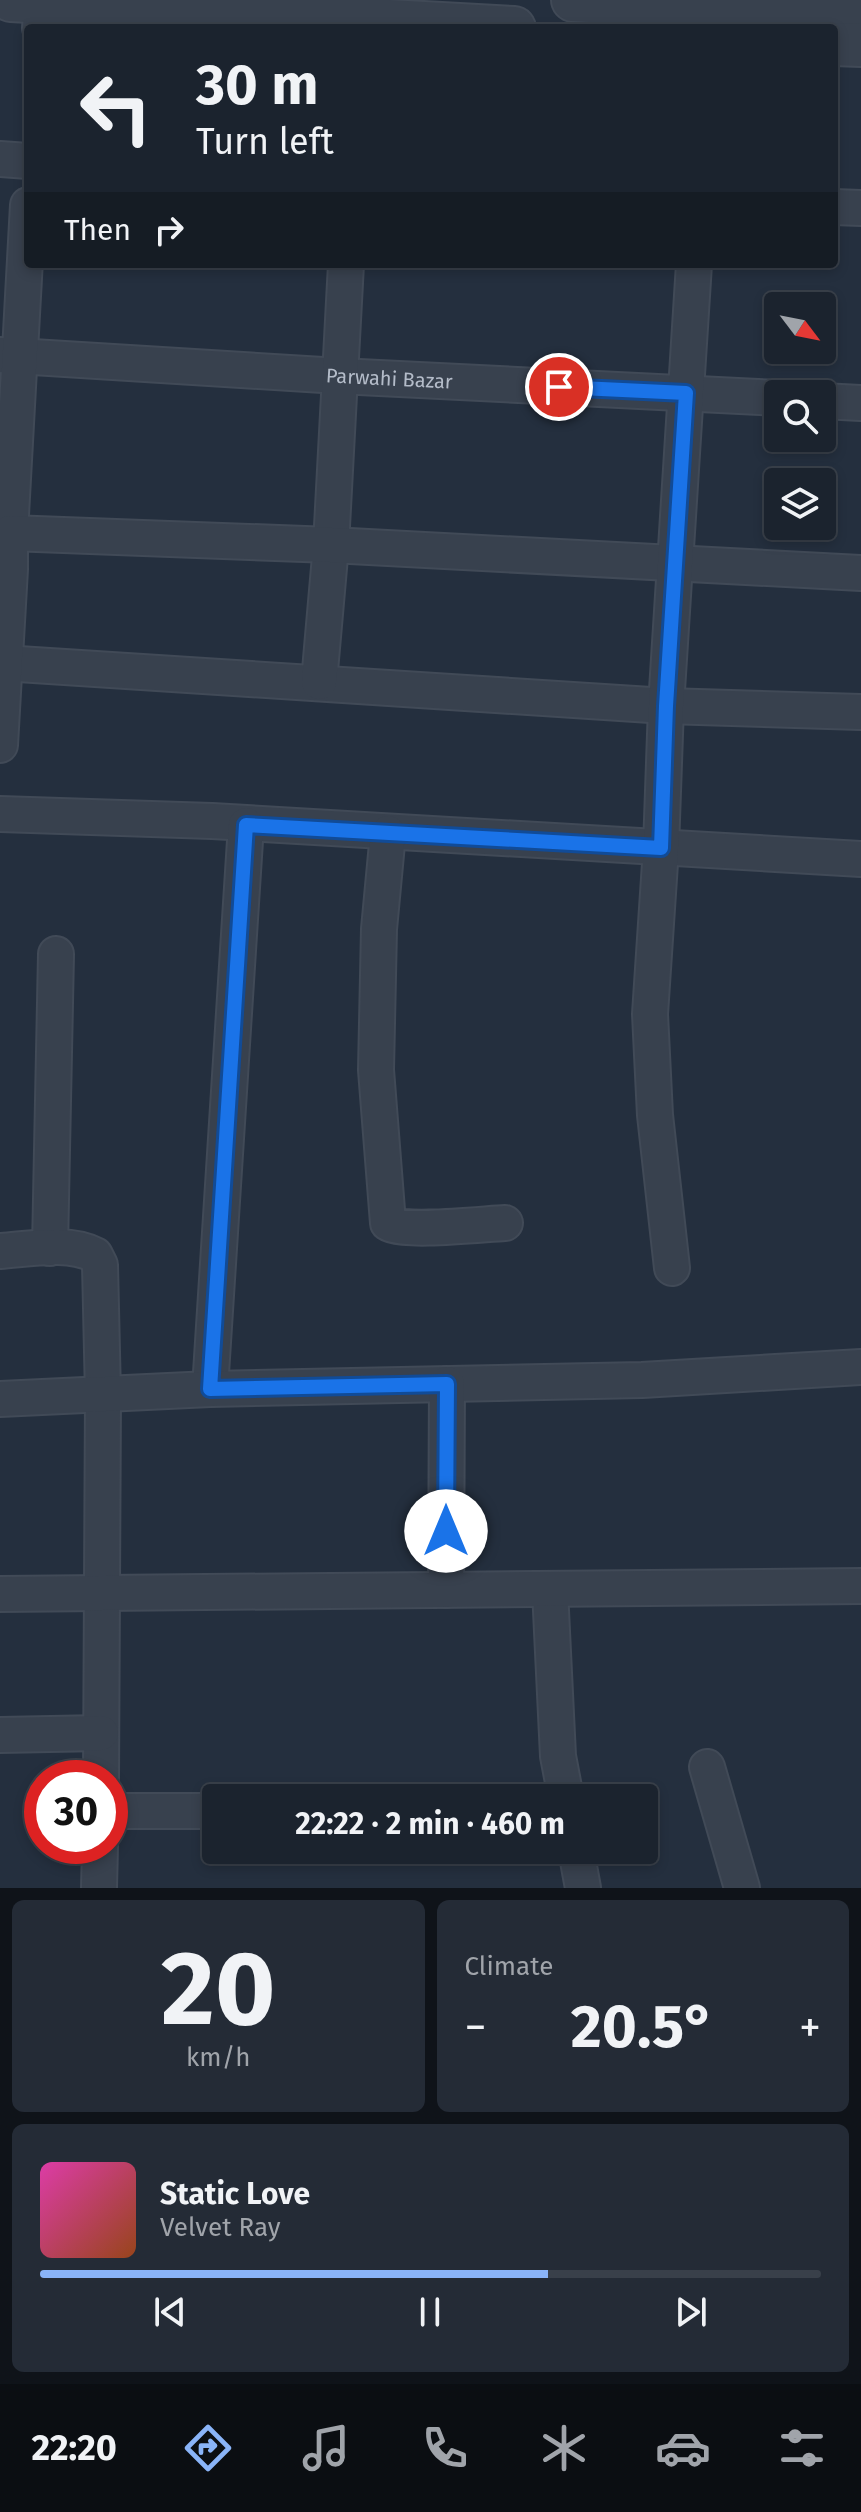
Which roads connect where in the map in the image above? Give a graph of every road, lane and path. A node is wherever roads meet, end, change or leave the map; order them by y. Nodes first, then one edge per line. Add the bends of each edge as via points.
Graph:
1 (573, 0) edge
2 (34, 8) edge
3 (710, 12) edge
4 (355, 16) edge
5 (861, 16) edge
6 (461, 24) edge
7 (838, 44) edge
8 (861, 45) edge
9 (0, 159) edge
10 (24, 161) edge
11 (838, 207) edge
12 (861, 208) edge
13 (24, 239) edge
14 (346, 268) edge
15 (694, 268) edge
16 (10, 356) edge
17 (339, 376) junction
18 (686, 393) junction
19 (764, 397) edge
20 (836, 402) edge
21 (861, 403) edge
22 (5, 533) edge
23 (331, 545) junction
24 (675, 563) junction
25 (861, 573) edge
26 (3, 663) junction
27 (319, 682) junction
28 (666, 706) junction
29 (861, 712) edge
30 (0, 745) edge
31 (0, 814) edge
32 (246, 825) junction
33 (388, 833) junction
34 (661, 848) junction
35 (861, 859) edge
36 (56, 954) dead end
37 (505, 1223) dead end
38 (50, 1248) junction
39 (0, 1251) edge
40 (672, 1268) dead end
41 (861, 1367) edge
42 (447, 1384) junction
43 (210, 1389) junction
44 (103, 1395) junction
45 (0, 1399) edge
46 (446, 1590) junction
47 (550, 1590) junction
48 (860, 1591) edge
49 (100, 1592) junction
50 (0, 1594) edge
51 (101, 1733) junction
52 (0, 1735) edge
53 (101, 1760) edge
54 (707, 1767) dead end
55 (563, 1784) edge
56 (128, 1811) edge
57 (202, 1811) edge
58 (100, 1864) edge
59 (579, 1864) edge
60 (99, 1888) edge
61 (583, 1888) edge
62 (742, 1888) edge

1 - 3 street
2 - 4 street
3 - 5 street
4 - 6 street
7 - 8 street
9 - 10 street
11 - 12 street
13 - 16 street
14 - 17 street
15 - 18 street
16 - 17 street, Parwahi Bazar
16 - 22 street
17 - 18 street, Parwahi Bazar
17 - 23 street
18 - 19 street, Parwahi Bazar
18 - 24 street
20 - 21 street
22 - 23 street
22 - 26 street via 10,569
23 - 24 street
23 - 27 street
24 - 25 street
24 - 28 street
26 - 27 street
26 - 30 street
27 - 28 street
28 - 29 street
28 - 34 street
31 - 32 street
32 - 33 street
32 - 43 street
33 - 34 street
33 - 37 street via 379,929 376,1070 388,1223 413,1228
34 - 35 street
34 - 40 street via 650,1014
36 - 38 street
38 - 39 street
38 - 44 street via 88,1252 100,1265
41 - 42 street via 642,1380
42 - 43 street
42 - 46 street
43 - 44 street
44 - 45 street
44 - 49 street
46 - 47 street
46 - 49 street
47 - 48 street
47 - 55 street
49 - 50 street
49 - 51 street
51 - 52 street
51 - 53 street
54 - 62 street
56 - 57 street
58 - 60 street
59 - 61 street

